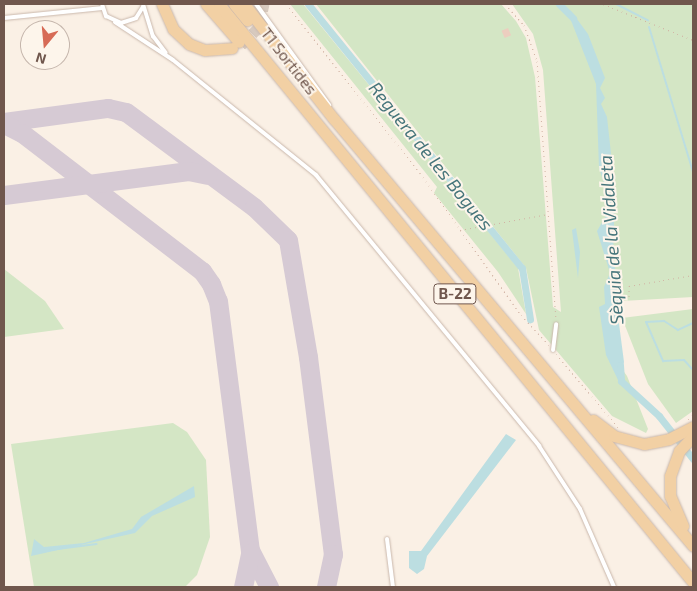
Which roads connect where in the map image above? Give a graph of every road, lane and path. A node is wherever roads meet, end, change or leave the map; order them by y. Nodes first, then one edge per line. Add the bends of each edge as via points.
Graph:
1 (143, 4) edge
2 (162, 4) edge
3 (206, 4) edge
4 (219, 4) edge
5 (234, 4) edge
6 (244, 4) edge
7 (256, 4) edge
8 (286, 4) edge
9 (505, 4) edge
10 (603, 4) edge
11 (102, 6) edge
12 (4, 18) edge
13 (115, 22) junction
14 (693, 40) edge
15 (232, 48) tunnel mouth
16 (173, 60) junction
17 (268, 68) junction
18 (334, 119) junction
19 (549, 214) junction
20 (460, 231) junction
21 (693, 276) edge
22 (629, 297) dead end
23 (556, 324) joint
24 (554, 350) junction
25 (574, 405) junction
26 (623, 430) dead end
27 (691, 433) edge
28 (387, 539) dead end
29 (693, 544) edge
30 (693, 582) edge
31 (393, 587) edge
32 (614, 587) edge

1 - 13 lane via 132,21
1 - 16 lane via 153,36
2 - 15 main road via 173,29 189,44 205,50
3 - 17 main road
4 - 17 main road
5 - 18 main road via 302,89
6 - 18 main road, T1 Sortides
7 - 18 lane via 324,92
8 - 20 path
9 - 19 path via 524,25 537,61
10 - 14 path
11 - 12 lane
11 - 13 lane
13 - 16 lane
16 - 32 lane via 297,156 334,196 553,467 580,509
17 - 30 main road, B-22
18 - 25 main road, B-22
19 - 20 path
19 - 23 path
20 - 24 path via 520,315
21 - 22 path via 630,286
23 - 24 lane
24 - 26 path
25 - 27 main road via 614,436 649,444
25 - 29 main road, B-22
27 - 29 main road via 676,457 670,476 673,506
28 - 31 lane

